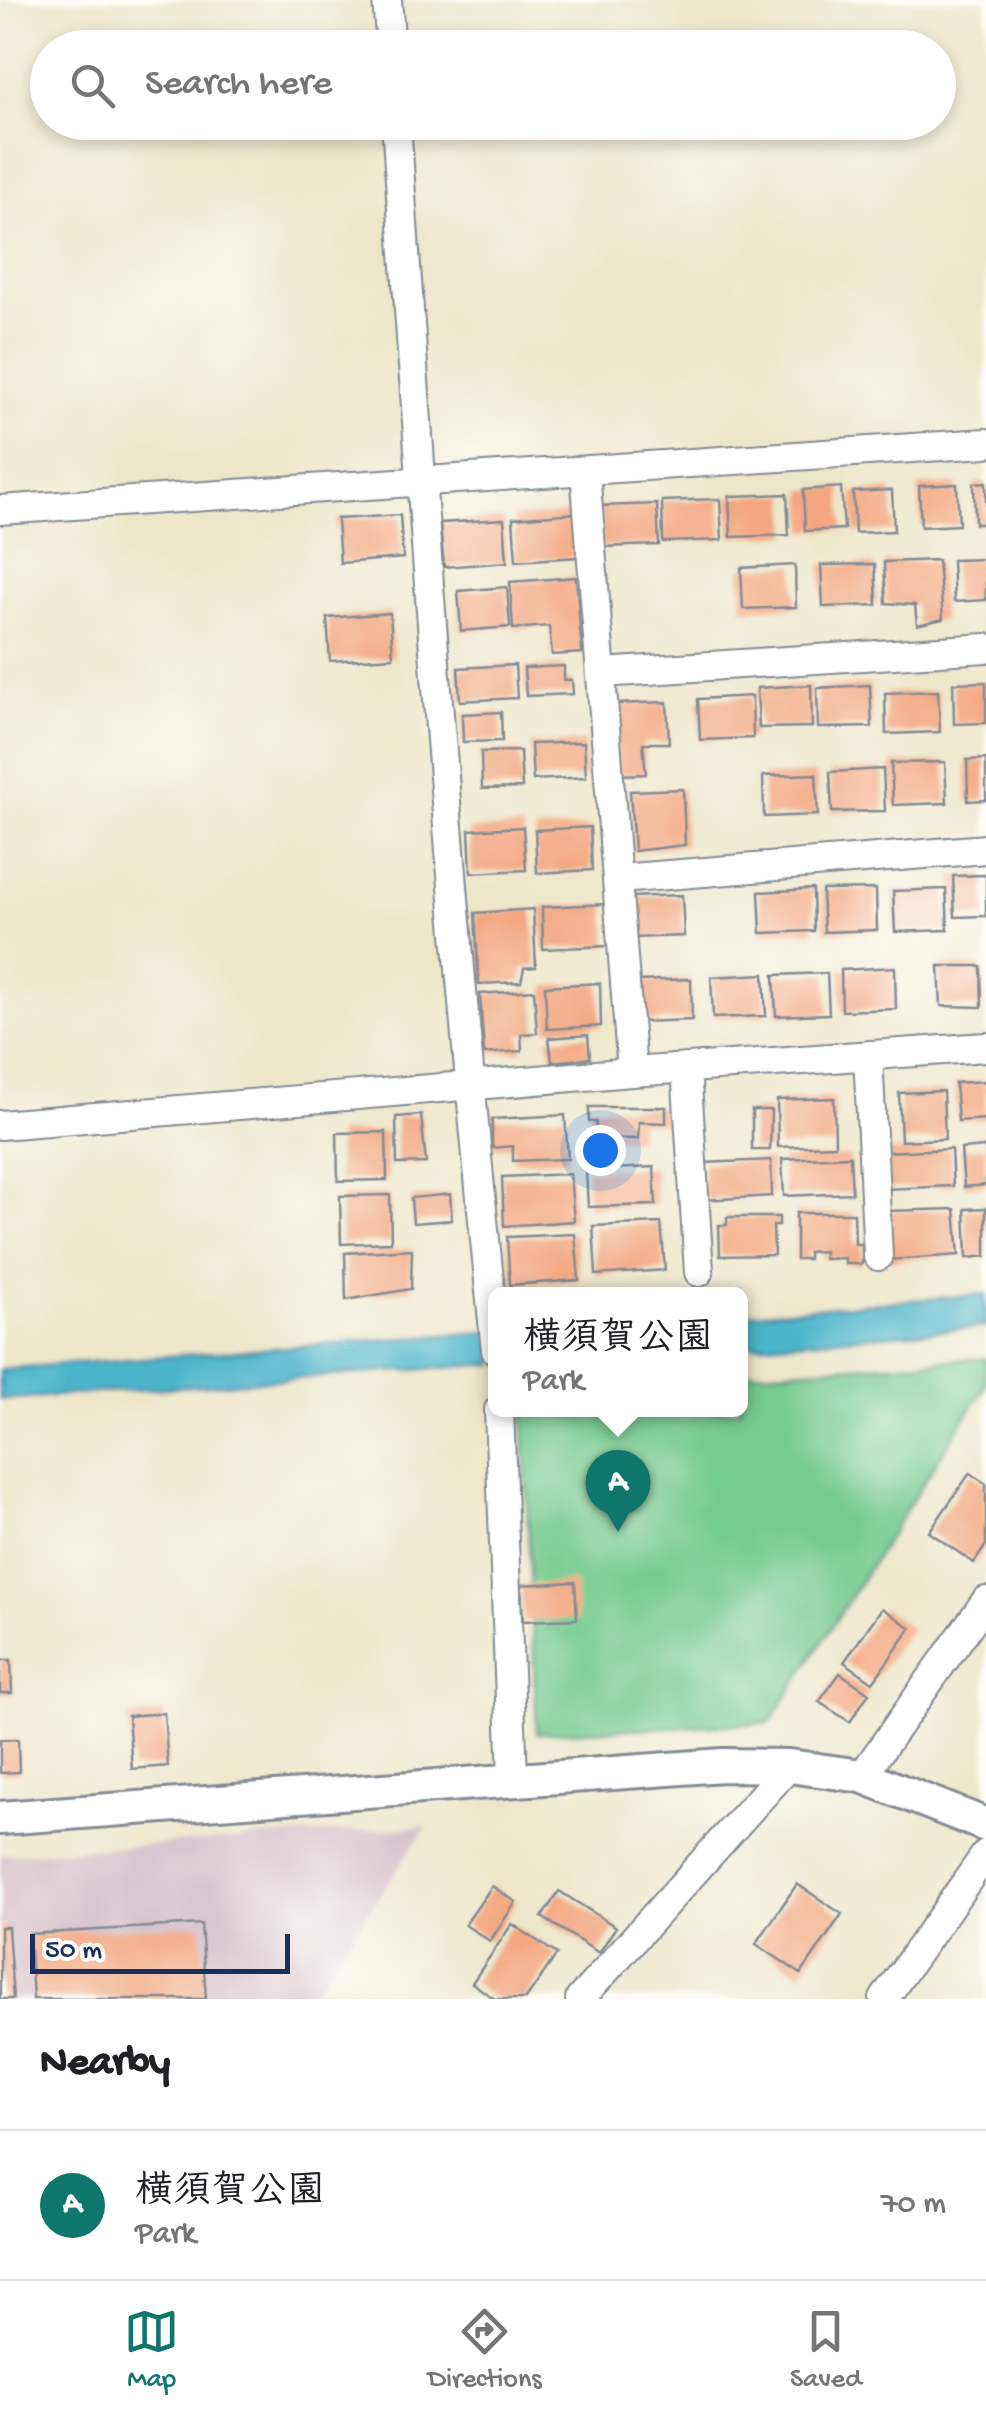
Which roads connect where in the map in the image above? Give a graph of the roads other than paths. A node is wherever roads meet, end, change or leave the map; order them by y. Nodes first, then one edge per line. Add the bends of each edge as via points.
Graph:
1 (387, 0) edge
2 (389, 30) edge
3 (397, 140) edge
4 (986, 443) edge
5 (585, 470) junction
6 (421, 482) junction
7 (0, 510) edge
8 (986, 648) edge
9 (602, 673) junction
10 (986, 850) edge
11 (619, 879) junction
12 (986, 1047) edge
13 (868, 1055) junction
14 (686, 1068) junction
15 (632, 1072) junction
16 (470, 1087) junction
17 (0, 1125) edge
18 (878, 1256) dead end
19 (699, 1272) dead end
20 (489, 1287) edge
21 (499, 1417) edge
22 (986, 1602) edge
23 (790, 1766) junction
24 (862, 1776) junction
25 (513, 1778) junction
26 (0, 1818) edge
27 (986, 1825) edge
28 (986, 1854) edge
29 (580, 1999) edge
30 (884, 1999) edge

1 - 2 street
3 - 6 street
4 - 5 street
5 - 6 street
5 - 9 street
6 - 7 street
6 - 16 street
8 - 9 street
9 - 11 street
10 - 11 street
11 - 15 street
12 - 13 street
13 - 14 street
13 - 18 street
14 - 15 street
14 - 19 street
15 - 16 street
16 - 17 street
16 - 20 street
21 - 25 street
22 - 24 street
23 - 24 street
23 - 25 street
23 - 29 street
24 - 27 street
25 - 26 street
28 - 30 street

